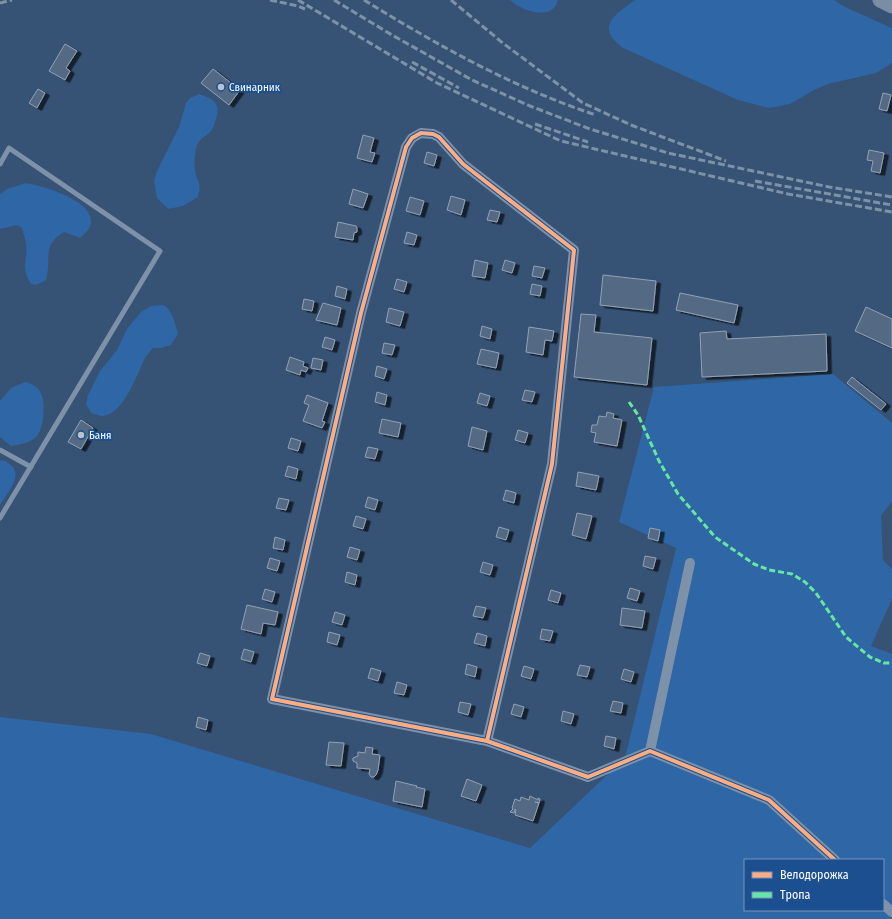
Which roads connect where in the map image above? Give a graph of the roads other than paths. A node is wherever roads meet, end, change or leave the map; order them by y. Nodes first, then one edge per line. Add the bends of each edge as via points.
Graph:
1 (880, 0) edge
2 (892, 6) edge
3 (0, 164) edge
4 (0, 450) edge
5 (31, 467) junction
6 (0, 518) edge
7 (690, 563) dead end
8 (487, 741) junction
9 (650, 751) junction
10 (834, 859) edge
11 (884, 905) edge
12 (892, 912) edge

1 - 2 street
3 - 5 lane via 9,148 160,251
4 - 5 lane
5 - 6 lane
7 - 9 street
8 - 8 street via 272,699 365,298 406,147 412,138 421,133 439,137 463,164 574,250 552,464
8 - 9 street via 588,777
9 - 10 street via 769,800
11 - 12 street

